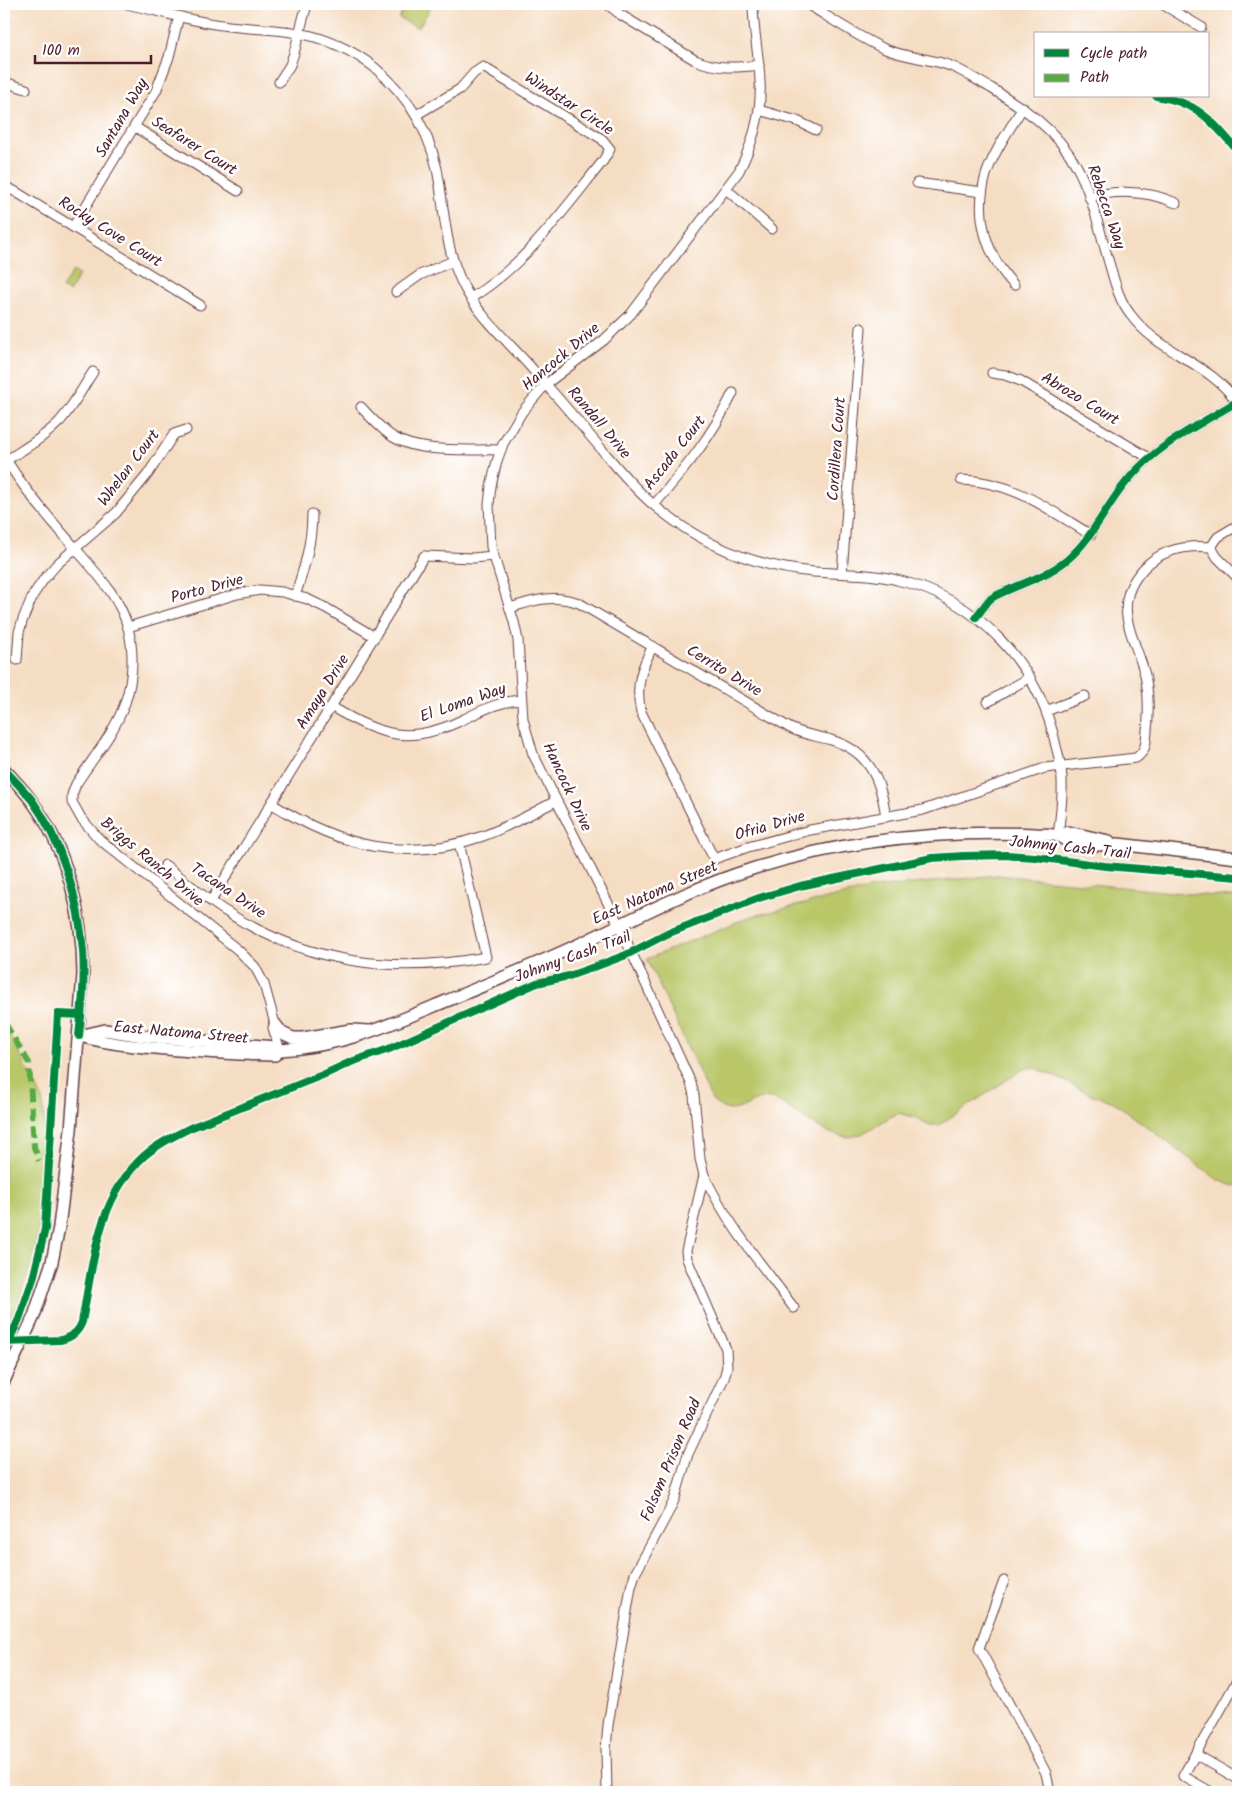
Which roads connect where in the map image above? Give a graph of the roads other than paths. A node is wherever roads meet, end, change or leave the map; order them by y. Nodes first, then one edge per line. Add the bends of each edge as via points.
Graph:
1 (5, 4) edge
2 (127, 4) edge
3 (307, 4) edge
4 (607, 4) edge
5 (754, 4) edge
6 (807, 4) edge
7 (1162, 4) edge
8 (179, 16) junction
9 (4, 22) edge
10 (1201, 27) dead end
11 (299, 33) junction
12 (759, 65) junction
13 (4, 82) edge
14 (279, 82) dead end
15 (26, 89) dead end
16 (1023, 107) junction
17 (759, 110) junction
18 (416, 115) junction
19 (135, 127) junction
20 (816, 130) dead end
21 (917, 183) dead end
22 (4, 186) edge
23 (726, 189) junction
24 (238, 191) dead end
25 (982, 192) junction
26 (1089, 197) junction
27 (1176, 203) dead end
28 (73, 227) junction
29 (772, 229) dead end
30 (453, 261) junction
31 (1014, 285) dead end
32 (396, 292) dead end
33 (471, 298) junction
34 (200, 305) dead end
35 (861, 328) dead end
36 (92, 372) dead end
37 (992, 373) dead end
38 (546, 384) junction
39 (733, 393) dead end
40 (1237, 402) edge
41 (362, 407) dead end
42 (186, 430) dead end
43 (501, 450) junction
44 (1149, 458) junction
45 (5, 459) edge
46 (961, 480) dead end
47 (654, 505) junction
48 (312, 514) dead end
49 (1238, 525) edge
50 (1091, 535) junction
51 (1210, 547) junction
52 (76, 549) junction
53 (493, 556) junction
54 (842, 573) junction
55 (1238, 578) edge
56 (295, 596) junction
57 (510, 608) junction
58 (976, 617) junction
59 (128, 627) junction
60 (374, 637) junction
61 (653, 646) junction
62 (17, 660) dead end
63 (1030, 677) junction
64 (1085, 696) dead end
65 (521, 700) junction
66 (988, 702) dead end
67 (332, 707) junction
68 (1046, 711) junction
69 (1060, 766) junction
70 (4, 768) edge
71 (556, 801) junction
72 (272, 804) junction
73 (886, 817) junction
74 (1058, 836) junction
75 (459, 843) junction
76 (1238, 858) edge
77 (165, 865) dead end
78 (211, 902) junction
79 (619, 925) junction
80 (275, 1024) junction
81 (373, 1031) junction
82 (79, 1036) junction
83 (280, 1050) junction
84 (704, 1176) junction
85 (794, 1308) dead end
86 (4, 1381) edge
87 (1004, 1580) dead end
88 (1238, 1679) edge
89 (1195, 1754) junction
90 (1238, 1779) edge
91 (607, 1792) edge
92 (1050, 1792) edge
93 (1210, 1792) edge

1 - 9 street
2 - 8 street, Randall Drive
3 - 11 street
4 - 12 street via 695,60 727,68
5 - 12 street, Hancock Drive
6 - 16 street, Rebecca Way via 886,49 951,66
7 - 10 street
8 - 11 street, Randall Drive via 226,26
8 - 19 street, Santana Way via 164,74
11 - 14 street via 290,65
11 - 18 street, Randall Drive via 338,46 370,64 393,85
12 - 17 street, Hancock Drive
13 - 15 street
16 - 25 street via 993,159
16 - 26 street, Rebecca Way via 1046,125 1067,151
17 - 20 street
17 - 23 street, Hancock Drive via 746,158
18 - 30 street, Randall Drive via 430,145 440,181
18 - 33 street, Windstar Circle via 460,89 483,68 602,139 610,149 603,162 530,251
19 - 24 street, Seafarer Court
19 - 28 street, Santana Way
21 - 25 street
22 - 28 street, Rocky Cove Court
23 - 29 street
23 - 38 street, Hancock Drive via 630,314 604,340
25 - 31 street via 982,220 988,247
26 - 27 street via 1128,191
26 - 40 street, Rebecca Way via 1117,289 1130,314 1157,342 1212,375
28 - 34 street, Rocky Cove Court
30 - 32 street via 420,275
30 - 33 street, Randall Drive
33 - 38 street, Randall Drive
35 - 54 street, Cordillera Court
36 - 45 street via 59,422 38,440
37 - 44 street, Abrozo Court via 1022,381
38 - 43 street, Hancock Drive via 522,412
38 - 47 street, Randall Drive via 627,479
39 - 47 street, Ascada Court via 706,442
40 - 44 street
41 - 43 street via 387,433 408,444 429,448
42 - 52 street, Whelan Court via 174,434 130,498
43 - 53 street, Hancock Drive via 489,504
44 - 50 street via 1122,487
45 - 52 street, Briggs Ranch Drive
46 - 50 street via 987,482 1012,489
47 - 54 street, Randall Drive via 694,534 737,555 794,569
48 - 56 street via 309,551
49 - 51 street via 1218,537
50 - 58 street via 1065,561 989,600
51 - 55 street
51 - 69 street, Ofria Drive via 1179,548 1161,554 1141,570 1131,589 1127,619 1144,673 1148,700 1146,746 1141,755 1130,760
52 - 59 street, Briggs Ranch Drive via 110,590
52 - 62 street, Whelan Court via 44,579 33,595 20,632
53 - 57 street, Hancock Drive
53 - 60 street, Amaya Drive via 424,556
54 - 58 street, Randall Drive via 892,578 921,587
56 - 59 street, Porto Drive via 260,590 237,594
56 - 60 street, Porto Drive via 326,608
57 - 61 street, Cerrito Drive via 541,599 572,600
57 - 65 street, Hancock Drive via 518,640
58 - 63 street, Randall Drive via 1004,642
59 - 80 street, Briggs Ranch Drive via 132,665 126,698 113,727 76,784 72,802 89,829 109,849 238,950 255,967 264,984
60 - 67 street, Amaya Drive
61 - 73 street, Cerrito Drive via 797,732 833,741 854,751 878,780
61 - 73 street, Ofria Drive via 640,674 638,697 641,712 714,859 794,834
63 - 66 street
63 - 68 street, Randall Drive
64 - 68 street
65 - 67 street, El Loma Way via 499,703 449,727 412,735 396,735 369,728
65 - 71 street, Hancock Drive via 527,737
67 - 72 street, Amaya Drive
68 - 69 street, Randall Drive
69 - 73 street, Ofria Drive via 1027,773 923,810
69 - 74 street, Randall Drive
70 - 82 main road via 32,801 52,835 65,867 77,910 83,952
71 - 75 street via 498,830
71 - 79 street, Hancock Drive
72 - 75 street via 324,832 360,844 420,849
72 - 78 street, Amaya Drive
74 - 76 main road, East Natoma Street via 1069,842 1118,844
74 - 79 main road, East Natoma Street via 897,838 823,850 716,882
75 - 78 street, Tacana Drive via 486,957 410,966 373,964 329,956 263,933
77 - 78 street, Tacana Drive
79 - 81 main road, East Natoma Street
79 - 84 street, Folsom Prison Road via 691,1083
80 - 81 main road via 282,1033 293,1038 351,1030
80 - 83 street, Briggs Ranch Drive via 273,1028
81 - 83 main road, East Natoma Street via 325,1045
82 - 83 main road, East Natoma Street via 162,1049 267,1055 276,1055
82 - 86 main road via 64,1196 52,1262 34,1316
84 - 85 street, Folsom Prison Road via 733,1226
84 - 91 street, Folsom Prison Road via 686,1251 726,1349 727,1367 688,1454 672,1505 631,1587 608,1725
87 - 92 street via 979,1648 1046,1773
88 - 89 street
89 - 90 street
89 - 93 street via 1183,1776

